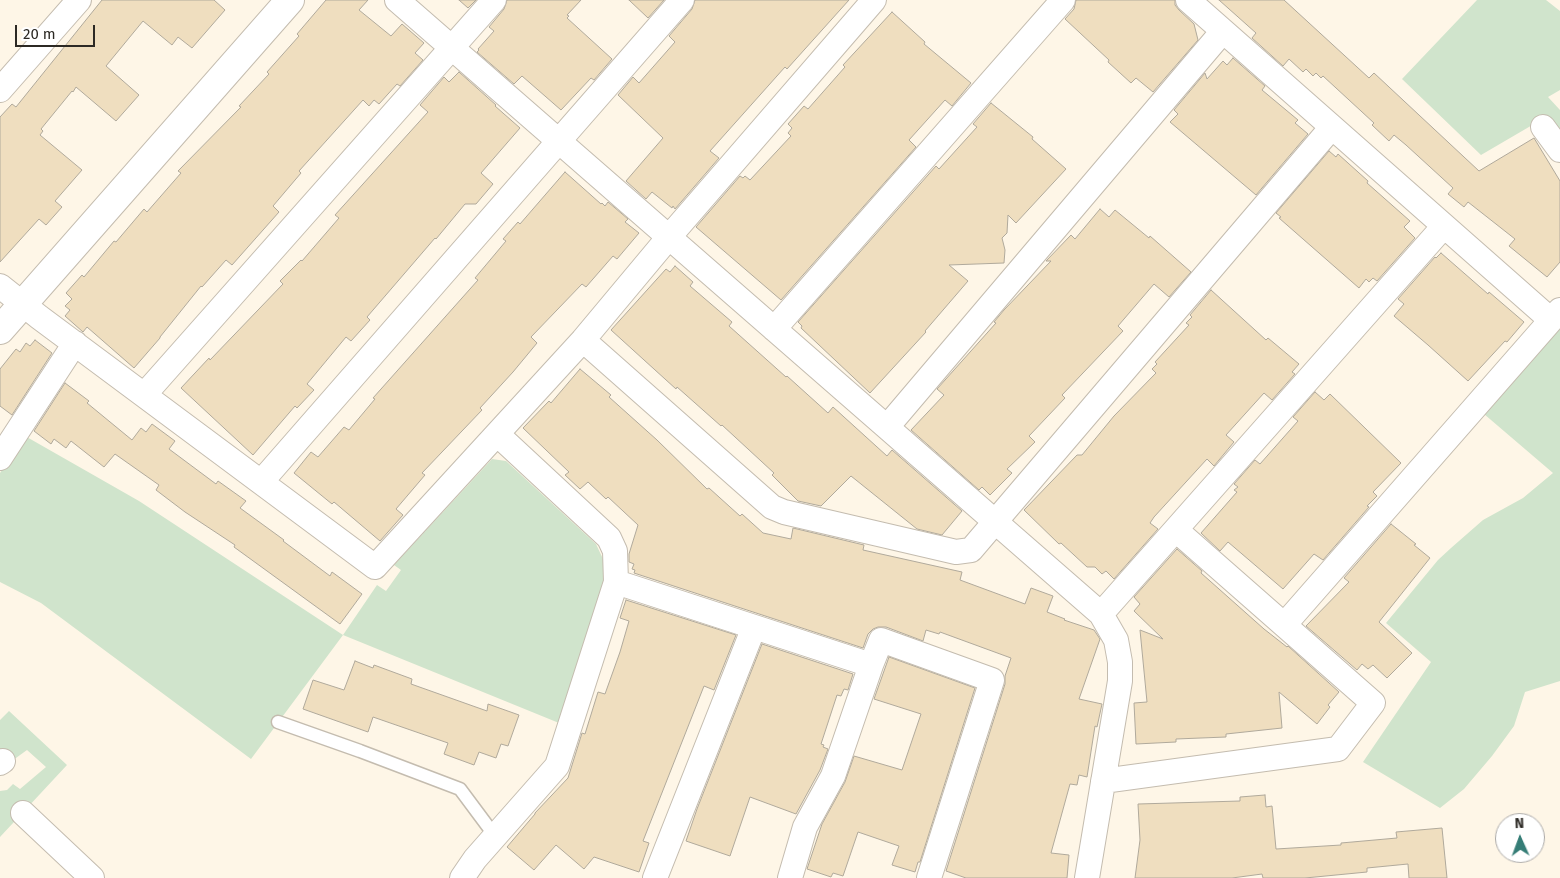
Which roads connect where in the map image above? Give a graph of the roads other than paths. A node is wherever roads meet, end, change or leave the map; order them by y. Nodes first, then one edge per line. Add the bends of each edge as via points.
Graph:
1 (79, 0) edge
2 (290, 0) edge
3 (397, 0) edge
4 (494, 0) edge
5 (682, 0) edge
6 (874, 0) edge
7 (1063, 0) edge
8 (1188, 0) edge
9 (1223, 31) junction
10 (452, 48) junction
11 (0, 90) edge
12 (1332, 127) junction
13 (1543, 127) dead end
14 (558, 141) junction
15 (1560, 150) edge
16 (1444, 226) junction
17 (669, 237) junction
18 (0, 286) edge
19 (22, 304) junction
20 (1555, 315) edge
21 (774, 329) junction
22 (0, 330) edge
23 (583, 340) junction
24 (75, 343) junction
25 (144, 395) junction
26 (886, 427) junction
27 (498, 434) junction
28 (0, 458) edge
29 (260, 482) junction
30 (995, 521) junction
31 (1176, 530) junction
32 (616, 582) junction
33 (1101, 614) junction
34 (1284, 624) junction
35 (754, 627) junction
36 (871, 665) junction
37 (278, 722) dead end
38 (1104, 781) junction
39 (23, 813) dead end
40 (495, 836) junction
41 (92, 878) edge
42 (462, 878) edge
43 (655, 878) edge
44 (790, 878) edge
45 (929, 878) edge
46 (1087, 878) edge

1 - 11 street
2 - 19 street
3 - 10 street
4 - 10 street
5 - 14 street
6 - 17 street
7 - 21 street
8 - 9 street
9 - 12 street
9 - 26 street
10 - 14 street
10 - 25 street
12 - 16 street
12 - 30 street
13 - 15 street
14 - 17 street
14 - 29 street
16 - 20 street
16 - 31 street
17 - 21 street
17 - 23 street
18 - 19 street
19 - 22 street
19 - 24 street
20 - 34 street
21 - 26 street
23 - 27 street
23 - 30 street via 764,500 784,512 956,552 971,550
24 - 25 street
24 - 28 street
25 - 29 street
26 - 30 street
27 - 29 street via 374,567
27 - 32 street via 609,538 615,552
30 - 33 street
31 - 33 street
31 - 34 street
32 - 35 street
32 - 40 street via 557,766
33 - 38 street via 1116,640 1120,662 1120,681
34 - 38 street via 1373,703 1338,749
35 - 36 street
35 - 43 street
36 - 44 street via 833,776 805,827
36 - 45 street via 881,640 992,680
37 - 40 lane via 460,789
38 - 46 street
39 - 41 street
40 - 42 street

